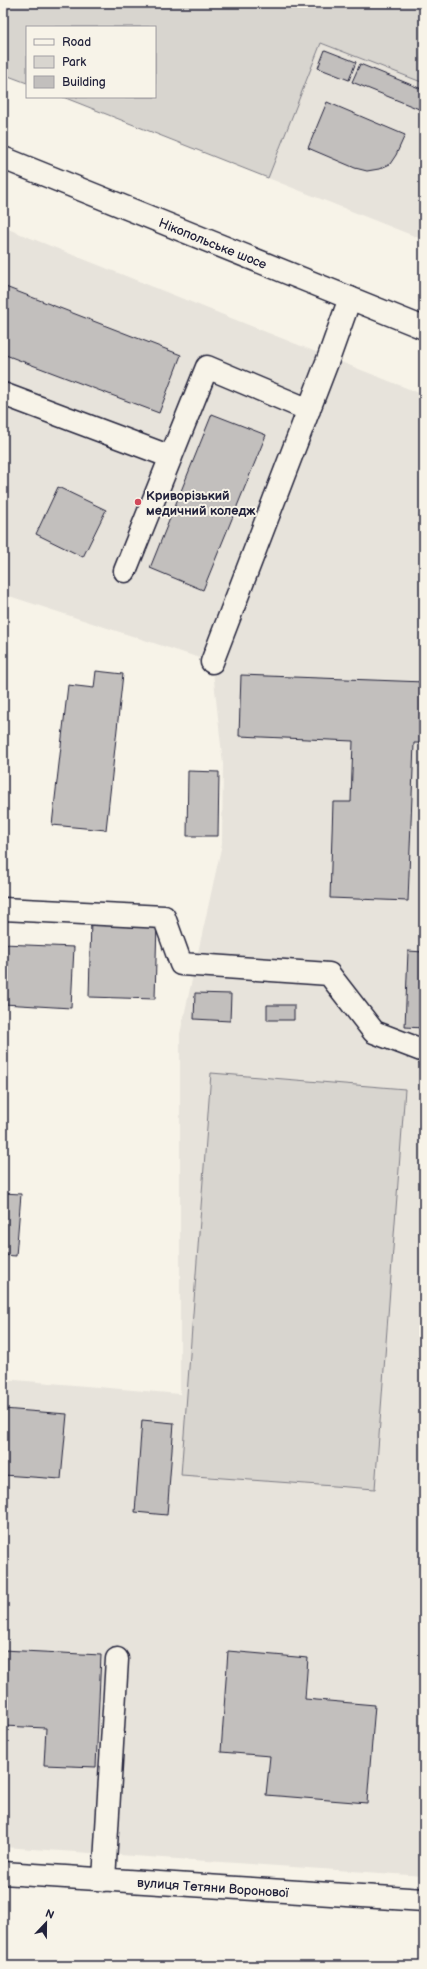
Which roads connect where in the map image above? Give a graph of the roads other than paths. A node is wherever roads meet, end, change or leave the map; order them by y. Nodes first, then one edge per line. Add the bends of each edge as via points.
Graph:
1 (3, 158) edge
2 (350, 298) junction
3 (424, 328) edge
4 (3, 394) edge
5 (309, 410) junction
6 (170, 457) junction
7 (125, 571) dead end
8 (212, 662) dead end
9 (3, 909) edge
10 (424, 1051) edge
11 (117, 1659) dead end
12 (3, 1873) edge
13 (104, 1880) junction
14 (424, 1900) edge

1 - 2 main road, Нікопольське шосе
2 - 3 main road, Нікопольське шосе
2 - 5 main road
4 - 6 main road
5 - 6 main road via 206,367
5 - 8 main road
6 - 7 main road
9 - 10 main road via 164,917 181,964 329,974 374,1032
11 - 13 main road
12 - 13 main road, вулиця Тетяни Воронової
13 - 14 main road, вулиця Тетяни Воронової

